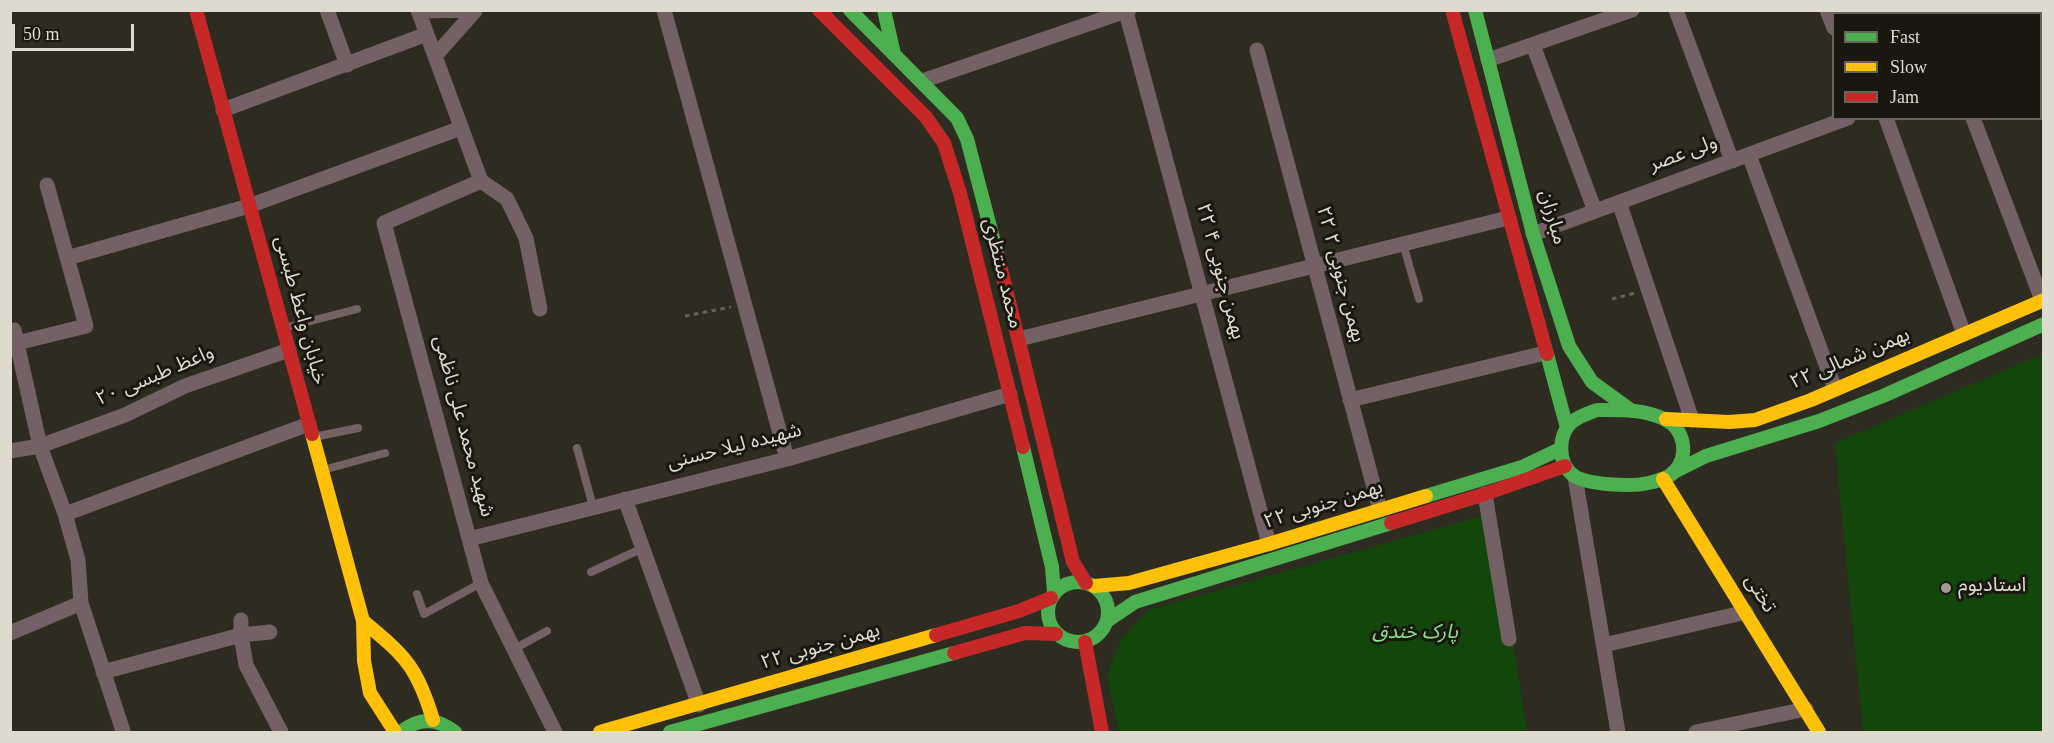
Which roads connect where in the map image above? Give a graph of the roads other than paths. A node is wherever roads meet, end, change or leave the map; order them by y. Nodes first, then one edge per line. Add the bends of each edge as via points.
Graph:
1 (196, 10) edge
2 (327, 10) edge
3 (475, 10) edge
4 (664, 10) edge
5 (819, 10) edge
6 (850, 10) edge
7 (884, 10) edge
8 (1452, 10) edge
9 (1475, 10) edge
10 (1632, 10) edge
11 (1676, 10) edge
12 (1827, 10) edge
13 (418, 11) edge
14 (1127, 11) edge
15 (1592, 18) edge
16 (1832, 24) edge
17 (427, 34) junction
18 (1533, 45) junction
19 (1257, 50) dead end
20 (894, 54) junction
21 (435, 56) junction
22 (1488, 60) junction
23 (346, 65) junction
24 (922, 81) junction
25 (223, 110) junction
26 (1843, 120) edge
27 (1887, 120) edge
28 (1974, 120) edge
29 (461, 128) junction
30 (1749, 155) junction
31 (1732, 161) junction
32 (481, 181) junction
33 (47, 185) dead end
34 (1618, 202) junction
35 (249, 206) junction
36 (1594, 211) junction
37 (1508, 218) junction
38 (1533, 234) junction
39 (1403, 244) junction
40 (67, 258) junction
41 (1314, 266) junction
42 (1202, 294) junction
43 (1419, 299) dead end
44 (2043, 300) edge
45 (357, 309) dead end
46 (540, 309) dead end
47 (2043, 324) edge
48 (283, 328) junction
49 (1965, 334) junction
50 (14, 337) edge
51 (1019, 339) junction
52 (289, 350) junction
53 (1545, 353) junction
54 (1835, 389) junction
55 (1010, 394) junction
56 (1350, 400) junction
57 (1632, 411) junction
58 (1665, 419) junction
59 (1692, 420) junction
60 (358, 428) dead end
61 (1567, 429) junction
62 (310, 430) junction
63 (40, 446) junction
64 (578, 448) dead end
65 (1560, 449) junction
66 (10, 451) edge
67 (385, 453) dead end
68 (787, 459) junction
69 (321, 470) junction
70 (1570, 471) junction
71 (1667, 476) junction
72 (1485, 494) junction
73 (625, 499) junction
74 (593, 507) junction
75 (1380, 510) junction
76 (65, 514) junction
77 (469, 539) junction
78 (1269, 544) junction
79 (643, 548) junction
80 (591, 572) dead end
81 (481, 583) junction
82 (1090, 584) junction
83 (417, 594) dead end
84 (1052, 596) junction
85 (81, 603) junction
86 (1746, 612) junction
87 (363, 621) junction
88 (1107, 621) junction
89 (241, 628) junction
90 (547, 631) dead end
91 (270, 632) dead end
92 (10, 633) edge
93 (1056, 634) junction
94 (1509, 639) dead end
95 (1085, 642) junction
96 (1604, 645) junction
97 (514, 649) junction
98 (823, 668) junction
99 (103, 672) junction
100 (829, 688) junction
101 (699, 705) junction
102 (1806, 709) junction
103 (433, 720) junction
104 (123, 731) edge
105 (281, 732) edge
106 (394, 732) edge
107 (401, 732) edge
108 (455, 732) edge
109 (555, 732) edge
110 (600, 732) edge
111 (670, 732) edge
112 (1102, 732) edge
113 (1618, 732) edge
114 (1696, 732) edge
115 (1819, 732) edge

1 - 25 street, خیابان واعظ طبسی
2 - 23 street
3 - 13 street
3 - 21 street
4 - 68 street
5 - 55 street, محمد منتظری via 939,130 960,193
6 - 20 street, محمد منتظری
7 - 20 street
8 - 37 street, مبارزان
9 - 22 street, مبارزان
10 - 15 street
11 - 31 street
12 - 16 street
13 - 17 street
14 - 24 street
14 - 42 street, ۲۲ بهمن جنوبی ۴
15 - 18 street
17 - 21 street
17 - 23 street
18 - 22 street
18 - 36 street
19 - 41 street, ۲۲ بهمن جنوبی ۲
20 - 24 street, محمد منتظری
21 - 29 street
22 - 38 street, مبارزان
23 - 25 street
24 - 51 street, محمد منتظری via 957,118 967,139
25 - 35 street, خیابان واعظ طبسی
26 - 30 street, ولی عصر
27 - 49 street
28 - 44 street
29 - 32 street
29 - 35 street
30 - 31 street, ولی عصر
30 - 54 street
31 - 34 street, ولی عصر
32 - 46 street via 507,199 526,238
32 - 77 street, شهید محمد علی ناظمی via 384,223
33 - 40 street
34 - 36 street, ولی عصر
34 - 59 street
35 - 40 street
35 - 48 street, خیابان واعظ طبسی
36 - 38 street, ولی عصر
37 - 39 street
37 - 53 street, مبارزان
38 - 57 street, مبارزان via 1569,346 1592,382
39 - 41 street
39 - 43 lane
40 - 50 street via 86,326
41 - 42 street
41 - 56 street, ۲۲ بهمن جنوبی ۲
42 - 51 street
42 - 78 street, ۲۲ بهمن جنوبی ۴
44 - 49 street, ۲۲ بهمن شمالی
45 - 48 lane
47 - 71 street, ۲۲ بهمن شمالی via 1883,396 1819,421 1706,456
48 - 52 street, خیابان واعظ طبسی
49 - 54 street, ۲۲ بهمن شمالی
50 - 63 street
51 - 82 street, محمد منتظری via 1073,562
52 - 62 street, خیابان واعظ طبسی
52 - 63 street, واعظ طبسی ۲۰ via 185,386 125,416
53 - 56 street
53 - 61 street, مبارزان
54 - 59 street, ۲۲ بهمن شمالی via 1755,420
55 - 68 street, شهیده لیلا حسنی
55 - 84 street, محمد منتظری via 1052,567
56 - 75 street, ۲۲ بهمن جنوبی ۲
57 - 58 street
57 - 61 street via 1597,410 1577,418
58 - 59 street, ۲۲ بهمن شمالی
58 - 71 street via 1674,425 1683,444 1679,465
60 - 62 lane
61 - 65 street
62 - 69 street, خیابان واعظ طبسی
62 - 76 street
63 - 66 street, واعظ طبسی ۲۰
63 - 76 street
64 - 74 lane
65 - 70 street
65 - 75 street, ۲۲ بهمن جنوبی via 1522,467
67 - 69 lane
68 - 73 street, شهیده لیلا حسنی
69 - 87 street, خیابان واعظ طبسی
70 - 71 street via 1617,485 1640,485
70 - 72 street, ۲۲ بهمن جنوبی
70 - 96 street
71 - 86 street, تختی
72 - 88 street, ۲۲ بهمن جنوبی via 1135,602
72 - 94 street
73 - 74 street, شهیده لیلا حسنی
73 - 79 street
74 - 77 street, شهیده لیلا حسنی
75 - 78 street, ۲۲ بهمن جنوبی
76 - 85 street via 78,560
77 - 81 street, شهید محمد علی ناظمی
78 - 82 street, ۲۲ بهمن جنوبی via 1129,583
79 - 80 lane
79 - 101 street
81 - 83 lane via 424,614
81 - 97 street, شهید محمد علی ناظمی
82 - 84 street via 1063,585
82 - 88 street via 1100,591 1107,605
84 - 93 street via 1047,612
84 - 98 street, ۲۲ بهمن جنوبی via 1019,611
85 - 92 street
85 - 99 street
86 - 96 street
86 - 102 street, تختی
87 - 103 street via 407,659
87 - 106 street, خیابان واعظ طبسی via 370,693
88 - 95 street via 1099,634
89 - 91 street
89 - 99 street
89 - 105 street via 246,665
90 - 97 lane
93 - 95 street via 1069,642
93 - 100 street, ۲۲ بهمن جنوبی via 1025,633
95 - 112 street
96 - 113 street
97 - 109 street, شهید محمد علی ناظمی
98 - 100 street
98 - 101 street, ۲۲ بهمن جنوبی
99 - 104 street
100 - 111 street, ۲۲ بهمن جنوبی
101 - 110 street, ۲۲ بهمن جنوبی
102 - 114 street
102 - 115 street, تختی
103 - 107 street via 419,720
103 - 108 street

